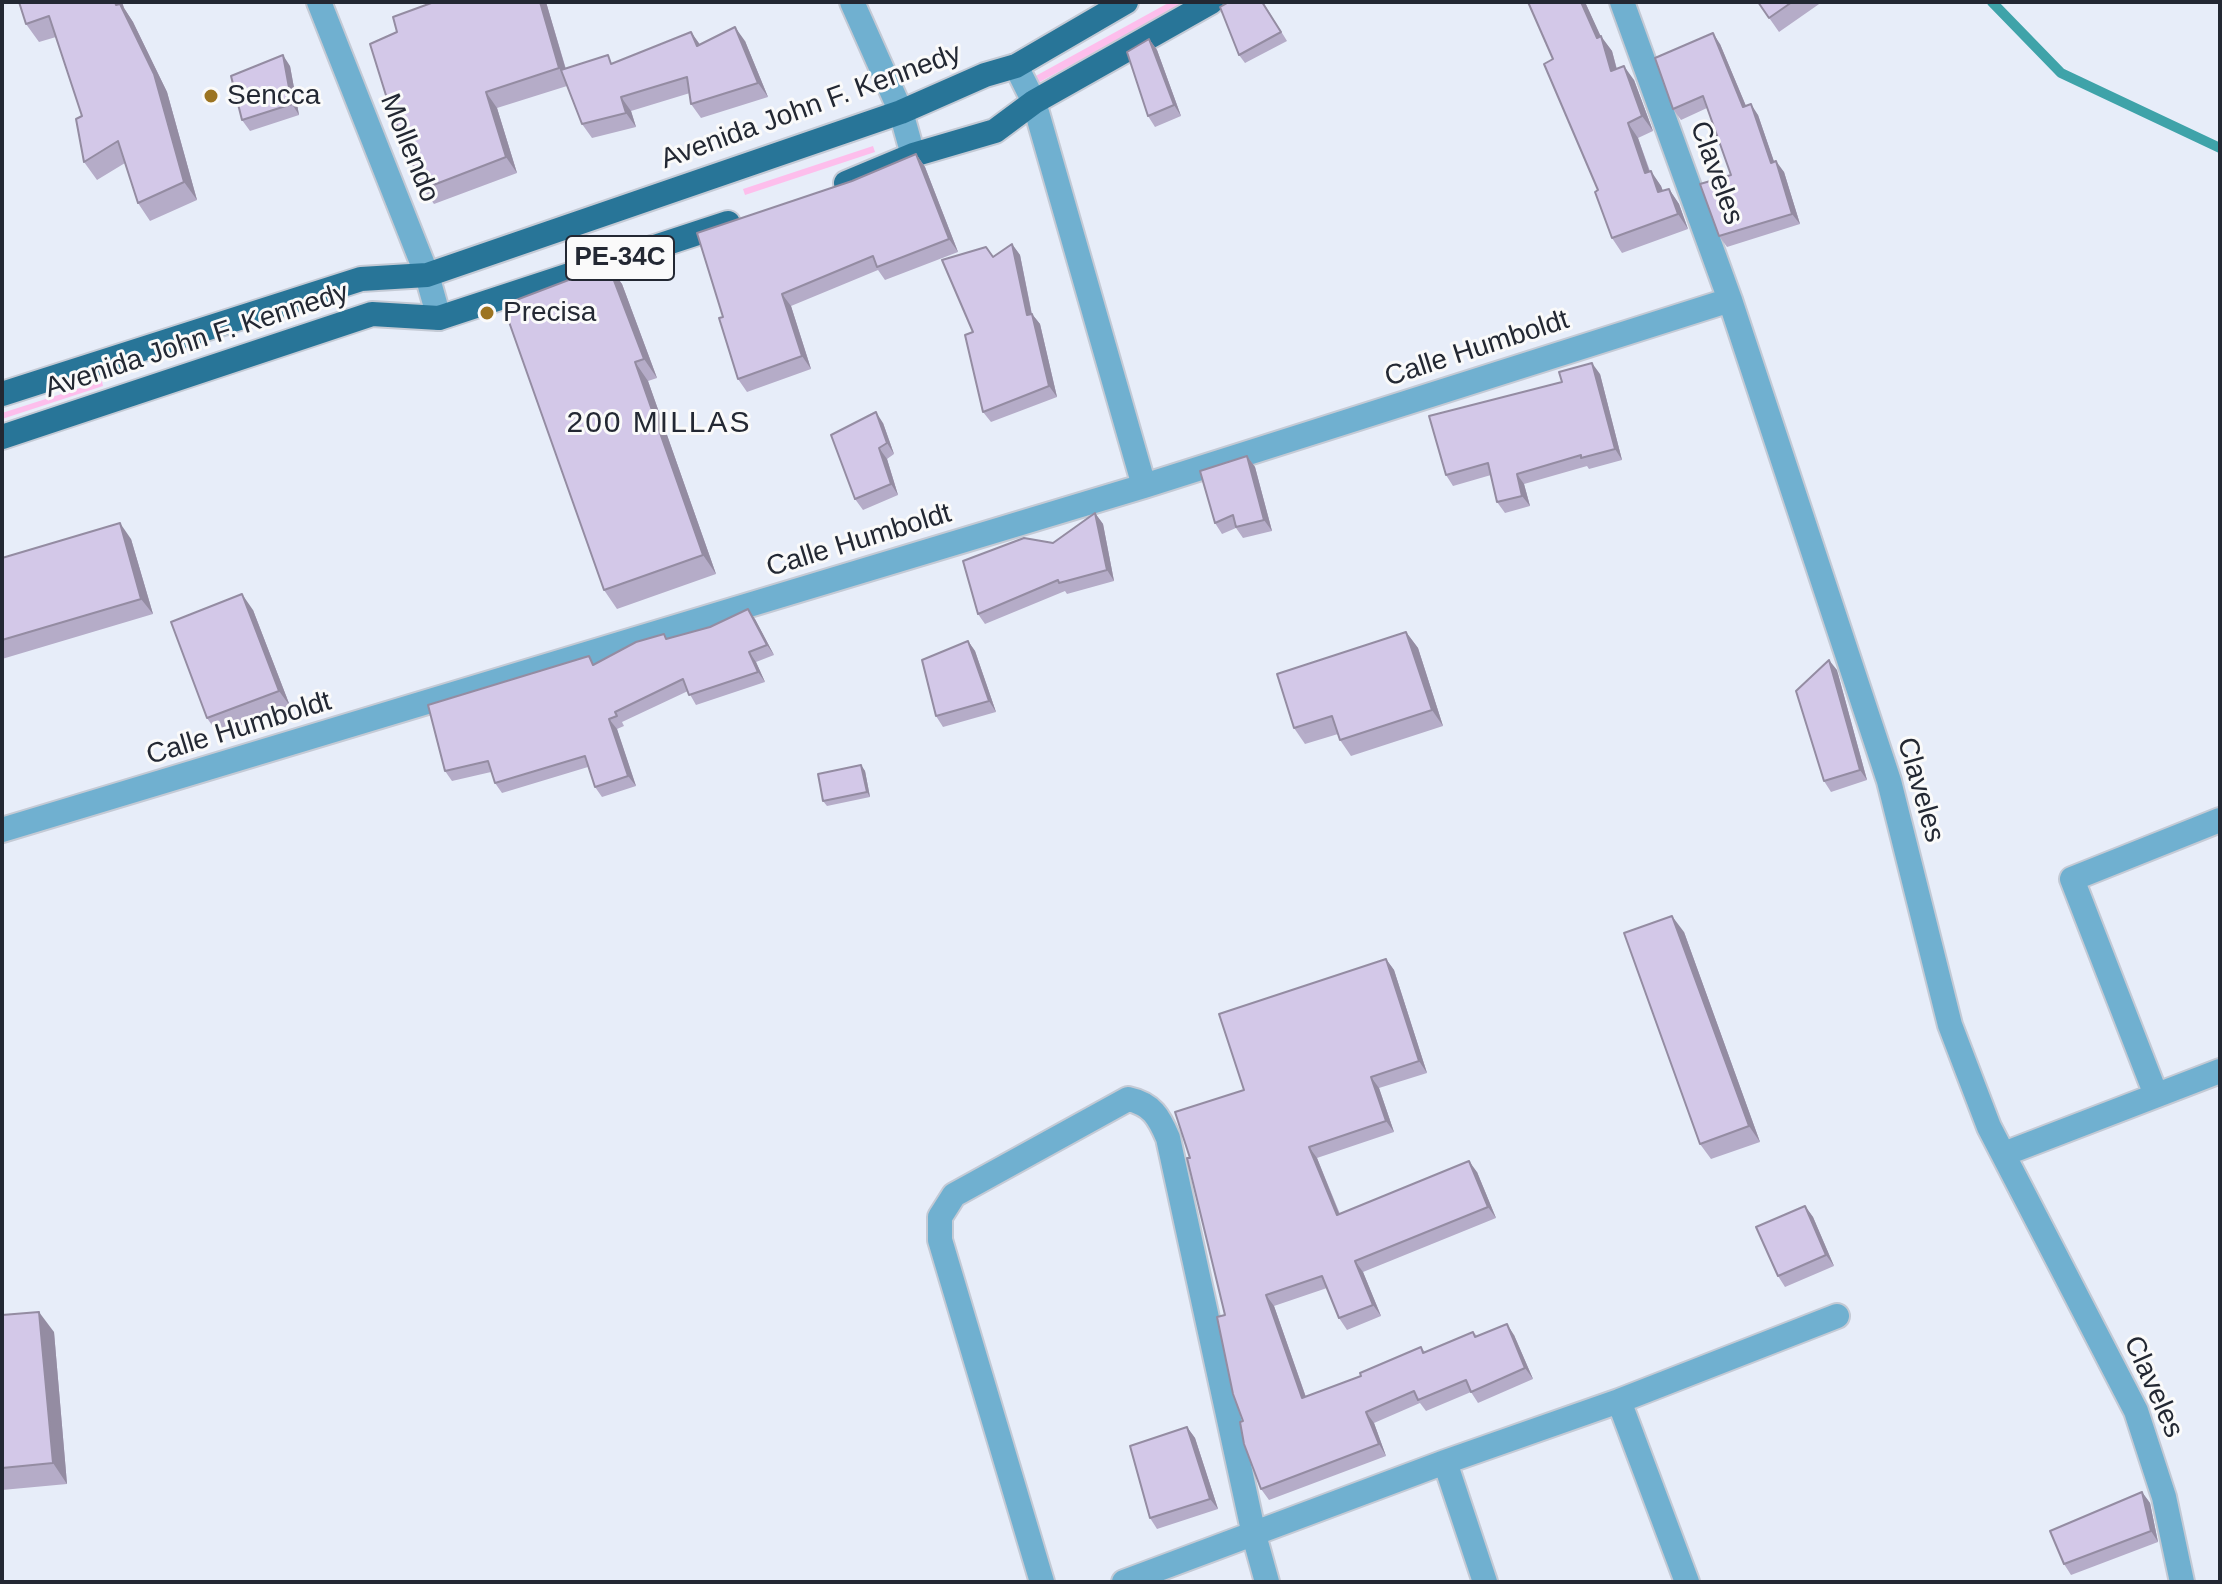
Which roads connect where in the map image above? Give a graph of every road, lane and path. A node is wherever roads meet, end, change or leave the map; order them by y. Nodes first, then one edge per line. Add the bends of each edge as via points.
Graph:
1 (319, 2) edge
2 (852, 2) edge
3 (1126, 2) edge
4 (1211, 2) edge
5 (1622, 2) edge
6 (1016, 66) junction
7 (1034, 102) junction
8 (901, 112) junction
9 (913, 155) junction
10 (827, 190) edge
11 (752, 215) edge
12 (427, 275) junction
13 (1730, 300) junction
14 (439, 318) junction
15 (183, 337) junction
16 (194, 374) junction
17 (2, 394) edge
18 (2, 437) edge
19 (1144, 486) junction
20 (2220, 820) edge
21 (2, 830) edge
22 (2220, 1071) edge
23 (2156, 1095) junction
24 (2004, 1154) junction
25 (1837, 1316) dead end
26 (1619, 1401) junction
27 (1445, 1462) junction
28 (1254, 1535) junction
29 (1042, 1582) edge
30 (1124, 1582) edge
31 (1267, 1582) edge
32 (1485, 1582) edge
33 (1687, 1582) edge
34 (2182, 1582) edge

1 - 12 street, Mollendo
2 - 8 street
3 - 6 main road, Avenida John F. Kennedy / PE-34C
4 - 7 main road
5 - 13 street, Claveles
6 - 7 street
6 - 8 main road, Avenida John F. Kennedy / PE-34C
7 - 9 main road via 995,131
7 - 19 street
8 - 9 street
8 - 12 main road, Avenida John F. Kennedy / PE-34C
9 - 10 main road
11 - 14 main road, Avenida John F. Kennedy / PE-34C
12 - 14 street, Mollendo
12 - 15 main road, Avenida John F. Kennedy / PE-34C via 361,279
13 - 19 street, Calle Humboldt
13 - 24 street, Claveles via 1889,781 1950,1025
14 - 16 main road, Avenida John F. Kennedy / PE-34C via 372,314
15 - 16 main road
15 - 17 main road, Avenida John F. Kennedy / PE-34C
16 - 18 main road, Avenida John F. Kennedy / PE-34C
19 - 21 street, Calle Humboldt
20 - 23 street via 2072,879
22 - 23 street
23 - 24 street
24 - 34 street, Claveles via 2136,1411 2164,1497
25 - 26 street
26 - 27 street
26 - 33 street
27 - 28 street
27 - 32 street
28 - 29 street via 1168,1138 1158,1114 1143,1102 1128,1099 954,1195 940,1217 940,1240
28 - 30 street
28 - 31 street

